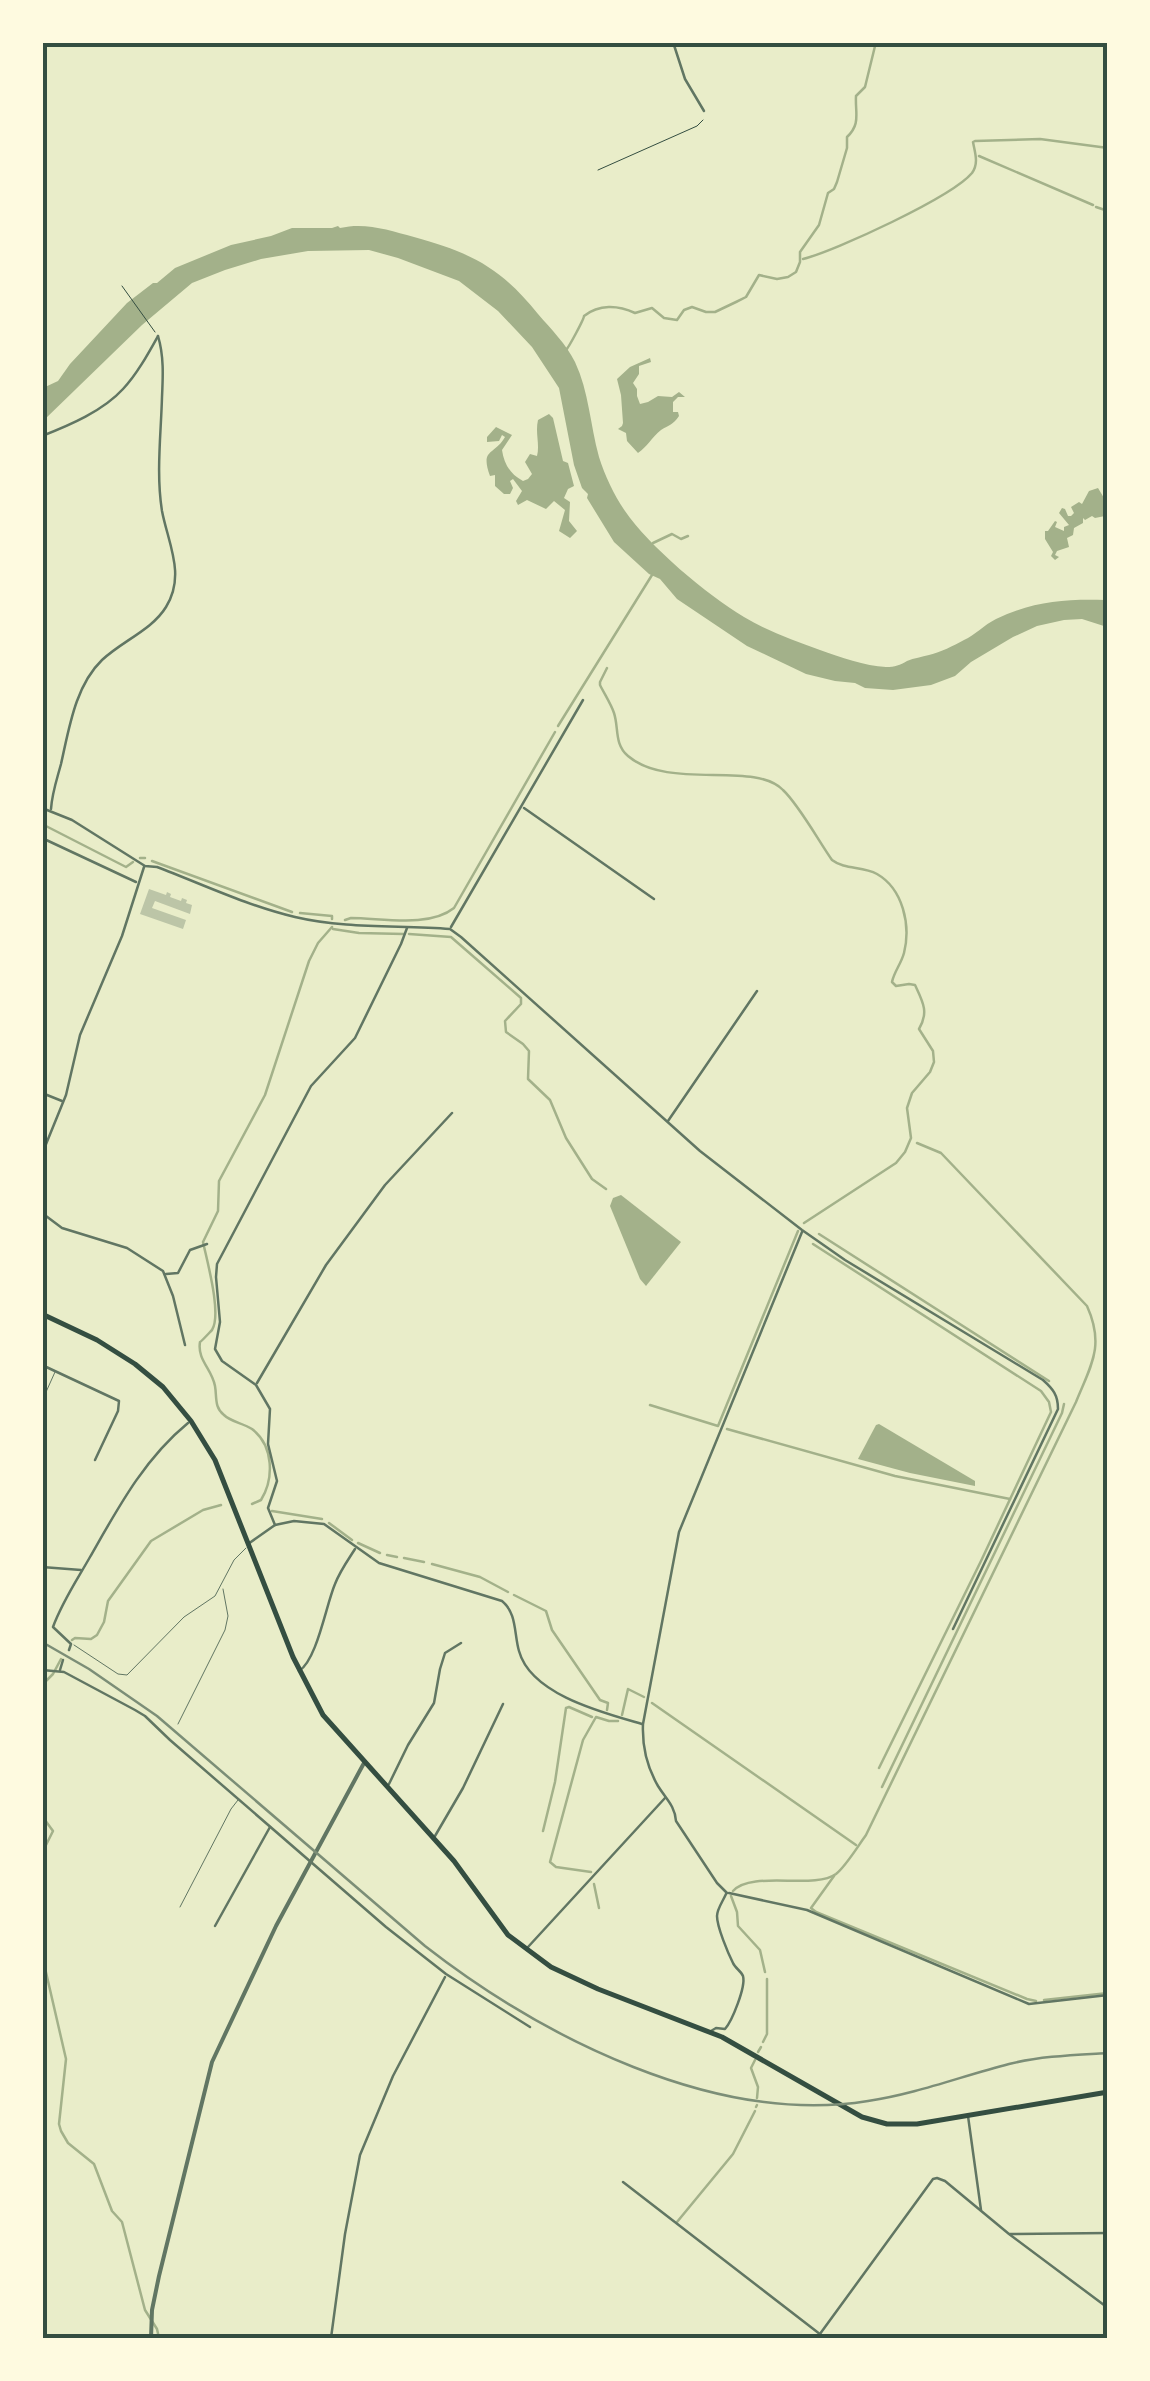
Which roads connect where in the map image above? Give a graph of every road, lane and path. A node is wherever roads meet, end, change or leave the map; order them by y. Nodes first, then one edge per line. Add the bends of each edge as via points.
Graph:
1 (673, 42) edge
2 (704, 113) joint
3 (598, 170) dead end
4 (122, 286) dead end
5 (155, 333) dead end
6 (42, 436) edge
7 (583, 700) dead end
8 (522, 807) junction
9 (42, 808) edge
10 (50, 810) junction
11 (42, 838) edge
12 (145, 866) junction
13 (138, 883) junction
14 (654, 899) dead end
15 (406, 928) junction
16 (450, 929) junction
17 (756, 991) dead end
18 (42, 1092) edge
19 (63, 1102) junction
20 (452, 1113) dead end
21 (667, 1122) junction
22 (42, 1154) edge
23 (42, 1213) edge
24 (802, 1230) junction
25 (208, 1244) dead end
26 (164, 1274) junction
27 (42, 1314) edge
28 (185, 1345) dead end
29 (42, 1365) edge
30 (56, 1371) junction
31 (256, 1384) junction
32 (42, 1402) edge
33 (192, 1421) junction
34 (95, 1460) dead end
35 (275, 1525) junction
36 (248, 1544) junction
37 (356, 1548) junction
38 (42, 1567) edge
39 (82, 1571) junction
40 (222, 1586) junction
41 (953, 1629) dead end
42 (71, 1644) junction
43 (461, 1644) dead end
44 (69, 1650) dead end
45 (63, 1660) dead end
46 (42, 1670) edge
47 (299, 1671) junction
48 (55, 1672) junction
49 (503, 1704) dead end
50 (178, 1724) dead end
51 (644, 1724) junction
52 (364, 1763) junction
53 (387, 1788) junction
54 (666, 1797) junction
55 (239, 1798) junction
56 (271, 1826) junction
57 (433, 1838) junction
58 (310, 1861) junction
59 (727, 1892) junction
60 (180, 1906) dead end
61 (215, 1926) dead end
62 (526, 1950) junction
63 (446, 1974) junction
64 (1108, 1995) edge
65 (530, 2027) dead end
66 (710, 2032) junction
67 (1108, 2092) edge
68 (968, 2116) junction
69 (623, 2182) dead end
70 (981, 2212) junction
71 (1108, 2233) edge
72 (1009, 2234) junction
73 (1108, 2308) edge
74 (819, 2336) edge
75 (151, 2338) edge
76 (331, 2338) edge
77 (826, 2338) edge

1 - 2 street
2 - 3 path via 697,126
4 - 5 path
6 - 10 street via 114,398 158,336 161,498 176,566 170,600 88,677 68,728
7 - 8 street
8 - 14 street
8 - 16 street
9 - 10 street
10 - 12 street
11 - 13 street
12 - 13 street
12 - 15 street via 298,918
13 - 19 street via 80,1035
15 - 16 street
15 - 31 street via 355,1038 312,1086 217,1264 215,1350
16 - 21 street
17 - 21 street
18 - 19 street
19 - 22 street
20 - 31 street via 385,1185 326,1265
21 - 24 street
23 - 26 street via 62,1228 127,1248
24 - 41 street via 1044,1380 1058,1398
24 - 51 street via 679,1532
25 - 26 street via 188,1252 178,1272
26 - 28 street
27 - 33 highway via 135,1364
29 - 30 street
30 - 32 lane
30 - 34 street via 119,1401
31 - 35 street via 270,1409 268,1444 277,1482 268,1508
33 - 36 highway
33 - 39 street via 136,1478
35 - 36 street
35 - 37 street via 324,1524
36 - 40 lane
36 - 47 highway
37 - 47 street via 334,1584 308,1666
37 - 51 street via 387,1566 502,1601 511,1610 523,1662 536,1678 602,1714
38 - 39 street
39 - 42 street via 54,1624
40 - 42 lane via 127,1675
40 - 50 lane via 225,1630
42 - 44 street
43 - 53 street via 445,1652 434,1703
45 - 48 street
46 - 48 street
47 - 52 highway via 322,1715
48 - 55 street via 146,1716
49 - 57 street
51 - 54 street via 650,1771
52 - 53 highway
52 - 58 street
53 - 57 highway
54 - 59 street
54 - 62 street
55 - 56 street
55 - 60 lane
56 - 58 street
56 - 61 street
57 - 62 highway
58 - 63 street
58 - 75 street via 212,2062 152,2310
59 - 64 street via 803,1909 1029,2004
59 - 66 street via 718,1920 743,1980 730,2025
62 - 66 highway via 594,1987
63 - 65 street
63 - 76 street via 360,2155
66 - 68 highway via 869,2120 896,2125
67 - 68 highway
68 - 70 street
69 - 74 street
70 - 72 street
70 - 74 street via 933,2179
71 - 72 street
72 - 73 street
74 - 77 street

